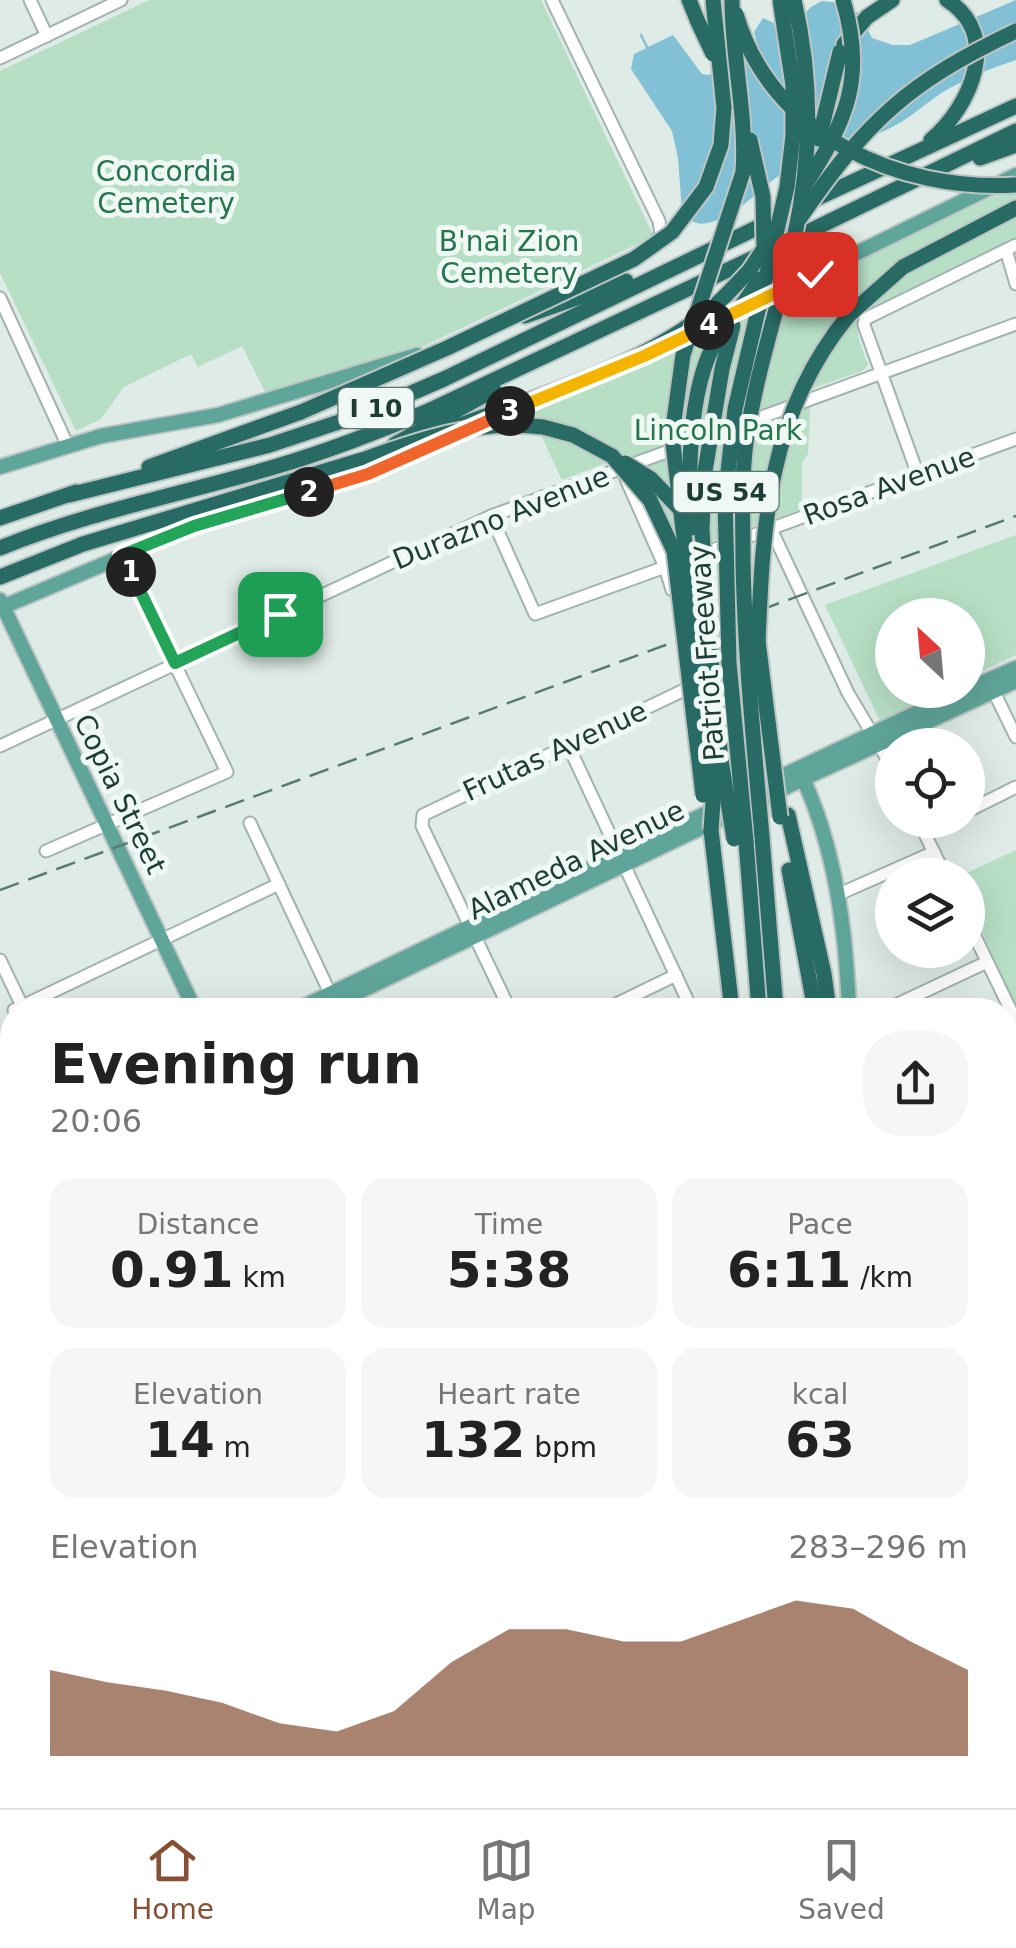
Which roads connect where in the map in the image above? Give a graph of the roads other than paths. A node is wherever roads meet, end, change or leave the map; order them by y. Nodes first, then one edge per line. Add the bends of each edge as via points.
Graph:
1 (30, 0) edge
2 (121, 0) edge
3 (552, 0) edge
4 (689, 0) edge
5 (713, 0) edge
6 (732, 0) edge
7 (780, 0) edge
8 (794, 0) edge
9 (845, 0) edge
10 (947, 0) edge
11 (887, 3) edge
12 (1016, 31) edge
13 (47, 36) junction
14 (840, 52) junction
15 (0, 58) edge
16 (1011, 107) edge
17 (1016, 131) edge
18 (1016, 145) edge
19 (916, 152) junction
20 (1016, 175) edge
21 (1016, 185) edge
22 (1016, 208) edge
23 (796, 230) junction
24 (1011, 247) edge
25 (664, 268) junction
26 (700, 283) junction
27 (1016, 284) edge
28 (0, 298) edge
29 (637, 313) junction
30 (733, 322) junction
31 (755, 323) junction
32 (1016, 324) edge
33 (6, 326) edge
34 (455, 339) junction
35 (880, 373) junction
36 (439, 432) junction
37 (1016, 439) edge
38 (67, 444) junction
39 (617, 462) junction
40 (0, 467) edge
41 (918, 475) junction
42 (69, 494) junction
43 (304, 494) junction
44 (491, 516) junction
45 (0, 518) edge
46 (770, 529) junction
47 (743, 544) junction
48 (3, 546) edge
49 (122, 555) junction
50 (761, 566) junction
51 (665, 567) junction
52 (0, 577) edge
53 (672, 590) dead end
54 (694, 595) junction
55 (1, 605) edge
56 (758, 642) junction
57 (175, 663) junction
58 (730, 663) junction
59 (1016, 668) edge
60 (1016, 681) edge
61 (985, 682) edge
62 (993, 690) junction
63 (682, 691) dead end
64 (934, 708) edge
65 (56, 719) junction
66 (898, 728) edge
67 (904, 728) edge
68 (1016, 737) edge
69 (875, 738) edge
70 (875, 740) edge
71 (568, 745) junction
72 (0, 746) edge
73 (801, 774) junction
74 (1016, 787) edge
75 (985, 802) edge
76 (784, 816) junction
77 (250, 823) dead end
78 (108, 826) junction
79 (711, 830) junction
80 (927, 838) edge
81 (739, 840) junction
82 (46, 852) dead end
83 (934, 852) junction
84 (937, 858) edge
85 (623, 860) junction
86 (279, 884) junction
87 (837, 895) junction
88 (471, 932) junction
89 (162, 940) junction
90 (985, 958) edge
91 (0, 960) edge
92 (987, 962) junction
93 (676, 975) junction
94 (808, 982) junction
95 (14, 998) edge
96 (41, 998) edge
97 (189, 998) edge
98 (328, 998) edge
99 (343, 998) edge
100 (504, 998) edge
101 (629, 998) edge
102 (687, 998) edge
103 (731, 998) edge
104 (758, 998) edge
105 (775, 998) edge
106 (808, 998) edge
107 (813, 998) edge
108 (827, 998) edge
109 (847, 998) edge
110 (911, 998) edge
111 (1004, 998) edge

1 - 13 street
2 - 13 street
3 - 34 street via 661,231
4 - 31 highway, bridge via 751,142 760,182 766,230
5 - 42 highway, bridge via 724,108 721,145 706,187 672,232 634,259 300,412
6 - 21 highway, bridge via 766,78 827,137 877,164 930,181
6 - 54 highway, bridge via 743,172 684,355 673,423
7 - 31 highway, Patriot Freeway / US 54, bridge via 790,54 792,136
8 - 23 highway, Patriot Freeway / US 54, bridge via 810,104
9 - 14 highway, bridge
9 - 36 highway, bridge via 854,80 848,108 749,271 694,324 657,346
10 - 19 highway via 963,12 977,40 977,64 960,105
11 - 14 highway, bridge
12 - 30 highway, bridge via 943,67 880,116 830,174
13 - 15 street
14 - 23 highway, bridge
16 - 19 highway
17 - 26 highway, I 10
18 - 26 highway via 738,273
19 - 25 highway
20 - 43 main road via 644,356 368,474
22 - 50 highway, bridge via 903,267 831,338 786,425
23 - 47 highway, Patriot Freeway / US 54, bridge via 749,424
24 - 27 street
24 - 35 street via 865,319
25 - 34 highway
25 - 42 highway, I 10 via 444,379 330,426
26 - 29 highway, I 10
28 - 33 street
29 - 43 highway
29 - 48 highway, I 10 via 344,444
30 - 54 highway, bridge via 724,328 704,375 690,437
30 - 81 highway, bridge via 704,478 702,530 721,760
31 - 58 highway, Patriot Freeway / US 54, bridge via 735,409 725,498
32 - 35 street, Durazno Avenue
33 - 38 street
34 - 38 main road via 218,415
35 - 39 street, Durazno Avenue
35 - 41 street
36 - 39 highway, bridge via 543,427
36 - 52 highway, bridge
37 - 41 street, Rosa Avenue
38 - 40 main road
39 - 44 street, Durazno Avenue
39 - 51 street
39 - 58 highway, bridge via 651,479 690,524 715,582
39 - 79 highway, bridge via 650,500 674,551
41 - 46 street, Rosa Avenue
42 - 45 highway, I 10
43 - 49 main road
44 - 51 street, Rosa Avenue via 536,614
44 - 57 street, Durazno Avenue
46 - 51 street, Rosa Avenue
46 - 69 street
47 - 56 highway, bridge
47 - 105 highway, Patriot Freeway / US 54, bridge
49 - 55 main road
49 - 57 street
50 - 56 highway, bridge
50 - 76 highway, bridge
51 - 53 street
54 - 79 highway, bridge
55 - 65 main road, Copia Street
56 - 76 highway, bridge
57 - 65 street, Durazno Avenue
57 - 78 street via 227,772
58 - 81 highway, Patriot Freeway / US 54, bridge
59 - 61 main road, Alameda Avenue
60 - 62 main road, Alameda Avenue
62 - 67 main road, Alameda Avenue
62 - 68 street
63 - 71 street, Frutas Avenue
64 - 66 main road, Alameda Avenue
65 - 72 street, Durazno Avenue
65 - 78 main road, Copia Street
70 - 73 main road, Alameda Avenue
71 - 85 street
71 - 88 street, Frutas Avenue via 421,820
73 - 85 main road, Alameda Avenue
73 - 87 main road
74 - 75 street
76 - 94 highway
76 - 108 highway
77 - 86 street
78 - 82 street
78 - 89 main road, Copia Street
79 - 103 highway
80 - 83 street
81 - 104 highway
83 - 84 street
83 - 87 street
85 - 88 main road, Alameda Avenue
85 - 93 street
86 - 89 street
86 - 98 street
87 - 109 main road
88 - 99 main road, Alameda Avenue
88 - 100 street
89 - 96 street
89 - 97 main road, Copia Street
90 - 92 street
91 - 95 street
92 - 110 street
92 - 111 street
93 - 101 street
93 - 102 street
94 - 106 highway
94 - 107 highway

